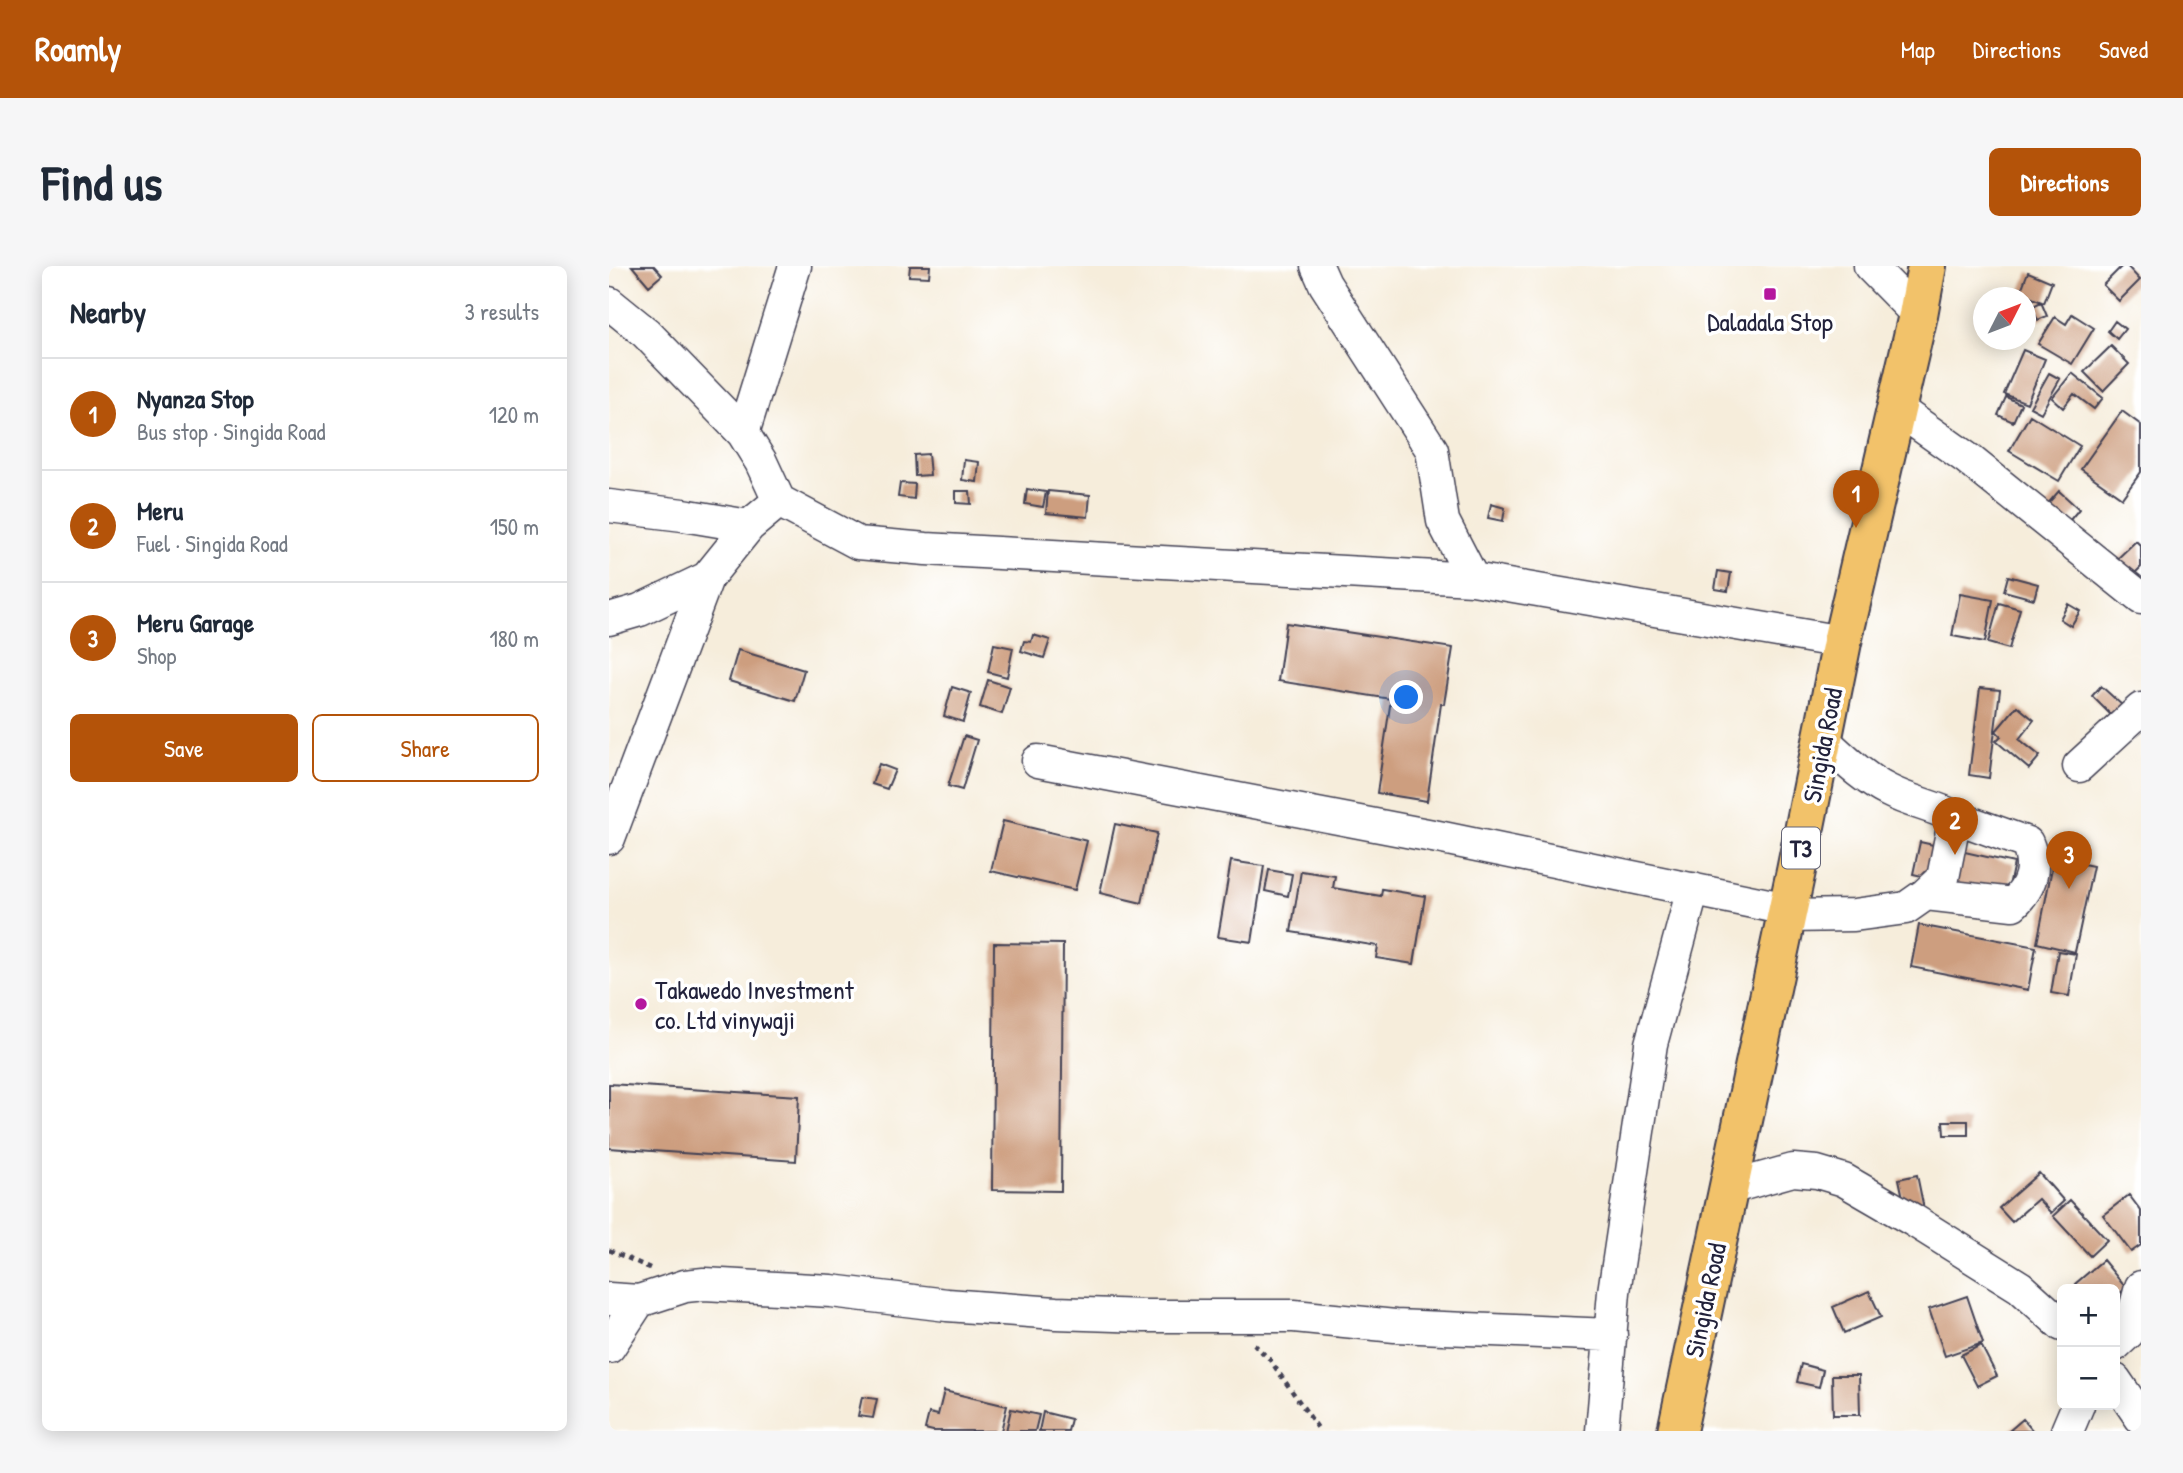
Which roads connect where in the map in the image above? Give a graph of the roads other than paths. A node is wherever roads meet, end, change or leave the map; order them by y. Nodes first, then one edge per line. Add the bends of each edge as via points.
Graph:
1 (795, 266) edge
2 (1317, 266) edge
3 (1870, 266) edge
4 (1927, 266) edge
5 (609, 303) edge
6 (1918, 314) junction
7 (1896, 408) junction
8 (743, 433) junction
9 (779, 500) junction
10 (609, 506) edge
11 (749, 526) junction
12 (707, 578) junction
13 (1473, 579) junction
14 (2141, 598) edge
15 (609, 619) edge
16 (1842, 642) junction
17 (2141, 709) edge
18 (1823, 740) junction
19 (1038, 761) dead end
20 (2079, 766) dead end
21 (1955, 817) junction
22 (609, 838) edge
23 (1693, 890) junction
24 (1926, 894) junction
25 (1786, 912) junction
26 (1729, 1188) junction
27 (2141, 1287) edge
28 (624, 1300) edge
29 (2057, 1320) edge
30 (1611, 1335) junction
31 (2120, 1340) edge
32 (609, 1347) edge
33 (2120, 1387) edge
34 (2076, 1410) edge
35 (2141, 1418) edge
36 (1602, 1431) edge
37 (1677, 1431) edge
38 (2067, 1431) edge

1 - 8 street
2 - 13 street via 1432,450 1443,521
3 - 6 street
4 - 6 highway, Singida Road / T3
5 - 8 street via 646,333
6 - 7 highway, Singida Road / T3
7 - 14 street via 1968,459
7 - 16 highway, Singida Road / T3
8 - 9 street
9 - 11 street
9 - 13 street via 858,543
10 - 11 street
11 - 12 street
12 - 15 street via 640,610
12 - 22 street
13 - 16 street
16 - 18 highway, Singida Road / T3
17 - 20 street
18 - 21 street via 1887,790
18 - 25 highway, Singida Road / T3
19 - 23 street
21 - 24 street via 1943,878
21 - 24 street via 2027,842 2033,858 2026,892 2013,904
23 - 25 street
23 - 30 street via 1651,1044
24 - 25 street via 1906,908 1878,912 1802,917
25 - 26 highway, Singida Road / T3
26 - 29 street via 1793,1170 1844,1180 2020,1287
26 - 37 highway, Singida Road / T3
27 - 31 street via 2129,1332
28 - 30 street via 703,1284 831,1291 1056,1313 1294,1316 1395,1326
28 - 32 street
30 - 36 street
33 - 35 street
34 - 38 street

